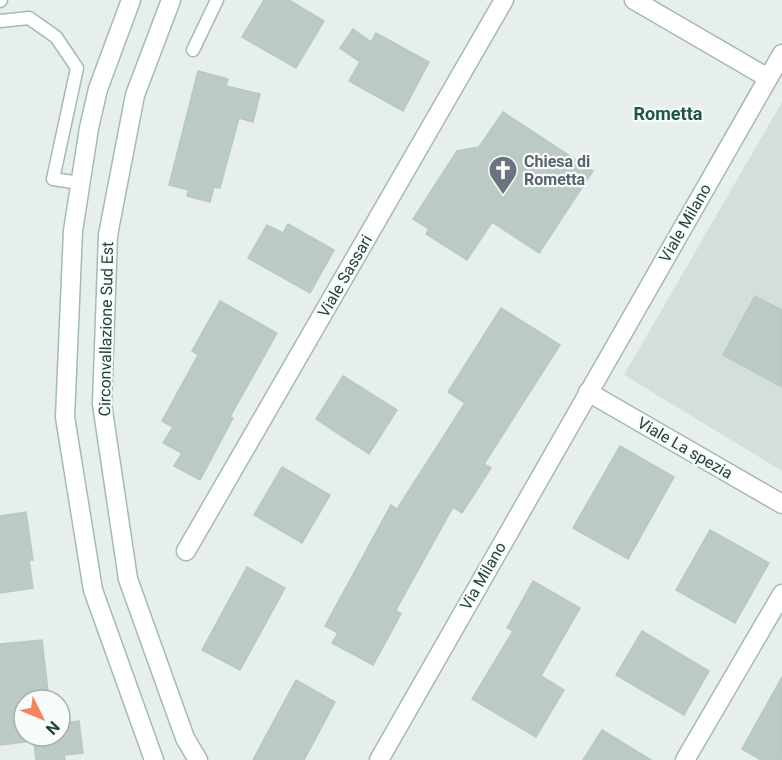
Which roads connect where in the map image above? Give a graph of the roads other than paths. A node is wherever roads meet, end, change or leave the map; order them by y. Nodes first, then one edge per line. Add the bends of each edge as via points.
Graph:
1 (131, 0) edge
2 (171, 0) edge
3 (218, 0) edge
4 (504, 0) edge
5 (634, 0) edge
6 (0, 21) edge
7 (193, 50) dead end
8 (782, 54) edge
9 (768, 78) junction
10 (80, 183) junction
11 (588, 392) junction
12 (782, 504) edge
13 (186, 552) dead end
14 (782, 594) edge
15 (154, 760) edge
16 (198, 760) edge
17 (378, 760) edge
18 (685, 760) edge

1 - 10 street via 98,89
2 - 16 street, Circonvallazione Sud Est via 135,95 108,235 102,404 128,579 185,738
3 - 7 lane
4 - 13 street, Viale Sassari
5 - 9 street
6 - 10 lane via 29,18 56,38 76,68 52,179
8 - 9 street, Viale Milano
9 - 11 street, Viale Milano
10 - 15 street via 73,231 65,417 93,590
11 - 12 street, Viale La spezia
11 - 17 street, Via Milano
14 - 18 street

